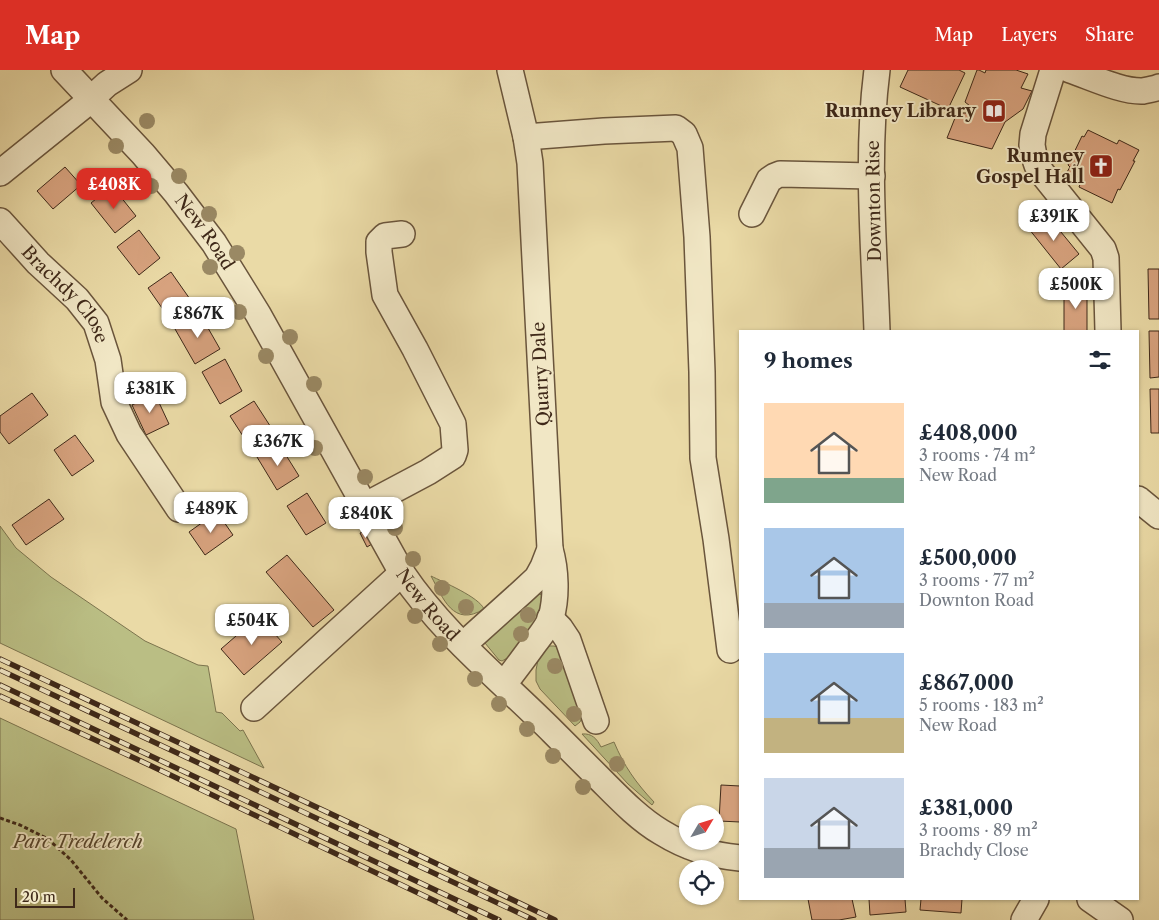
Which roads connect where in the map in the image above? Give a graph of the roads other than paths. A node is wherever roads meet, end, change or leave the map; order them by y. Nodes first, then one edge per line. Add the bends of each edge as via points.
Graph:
1 (64, 70) edge
2 (129, 70) edge
3 (510, 70) edge
4 (878, 70) edge
5 (1053, 70) edge
6 (1070, 70) edge
7 (1159, 88) edge
8 (92, 98) junction
9 (526, 137) junction
10 (0, 173) edge
11 (872, 176) junction
12 (752, 214) dead end
13 (0, 221) edge
14 (402, 234) dead end
15 (877, 330) edge
16 (1108, 330) edge
17 (1139, 500) edge
18 (364, 506) junction
19 (179, 509) dead end
20 (1159, 516) edge
21 (550, 549) junction
22 (402, 573) junction
23 (550, 618) junction
24 (463, 646) junction
25 (730, 650) dead end
26 (504, 684) junction
27 (254, 708) dead end
28 (596, 721) dead end
29 (739, 858) edge
30 (1035, 900) edge
31 (1091, 900) edge
32 (1024, 920) edge
33 (1120, 920) edge

1 - 8 street, New Road
2 - 8 street
3 - 9 street, Quarry Dale
4 - 11 street, Downton Rise
5 - 16 street via 1033,134 1034,156 1042,173 1103,249
6 - 7 street via 1131,90
8 - 10 street
8 - 18 street, New Road via 176,193 214,243 258,314
9 - 21 street, Quarry Dale via 532,191
9 - 25 street via 676,128 684,134 690,148 697,237 703,458
11 - 12 street via 780,174 769,180
11 - 15 street, Downton Rise
13 - 19 street, Brachdy Close via 77,299 96,323 108,360 114,402 129,434
14 - 18 street via 385,236 379,242 385,295 453,424 454,450 453,456 436,467
17 - 20 street
18 - 22 street, New Road
21 - 23 street via 555,583
21 - 24 street, Quarry Dale via 537,578
22 - 24 street, New Road via 441,624
22 - 27 street
23 - 26 street via 545,630
23 - 28 street via 568,640
24 - 26 street, New Road
26 - 29 street, New Road via 618,797 660,832 702,851
30 - 32 street
31 - 33 street

